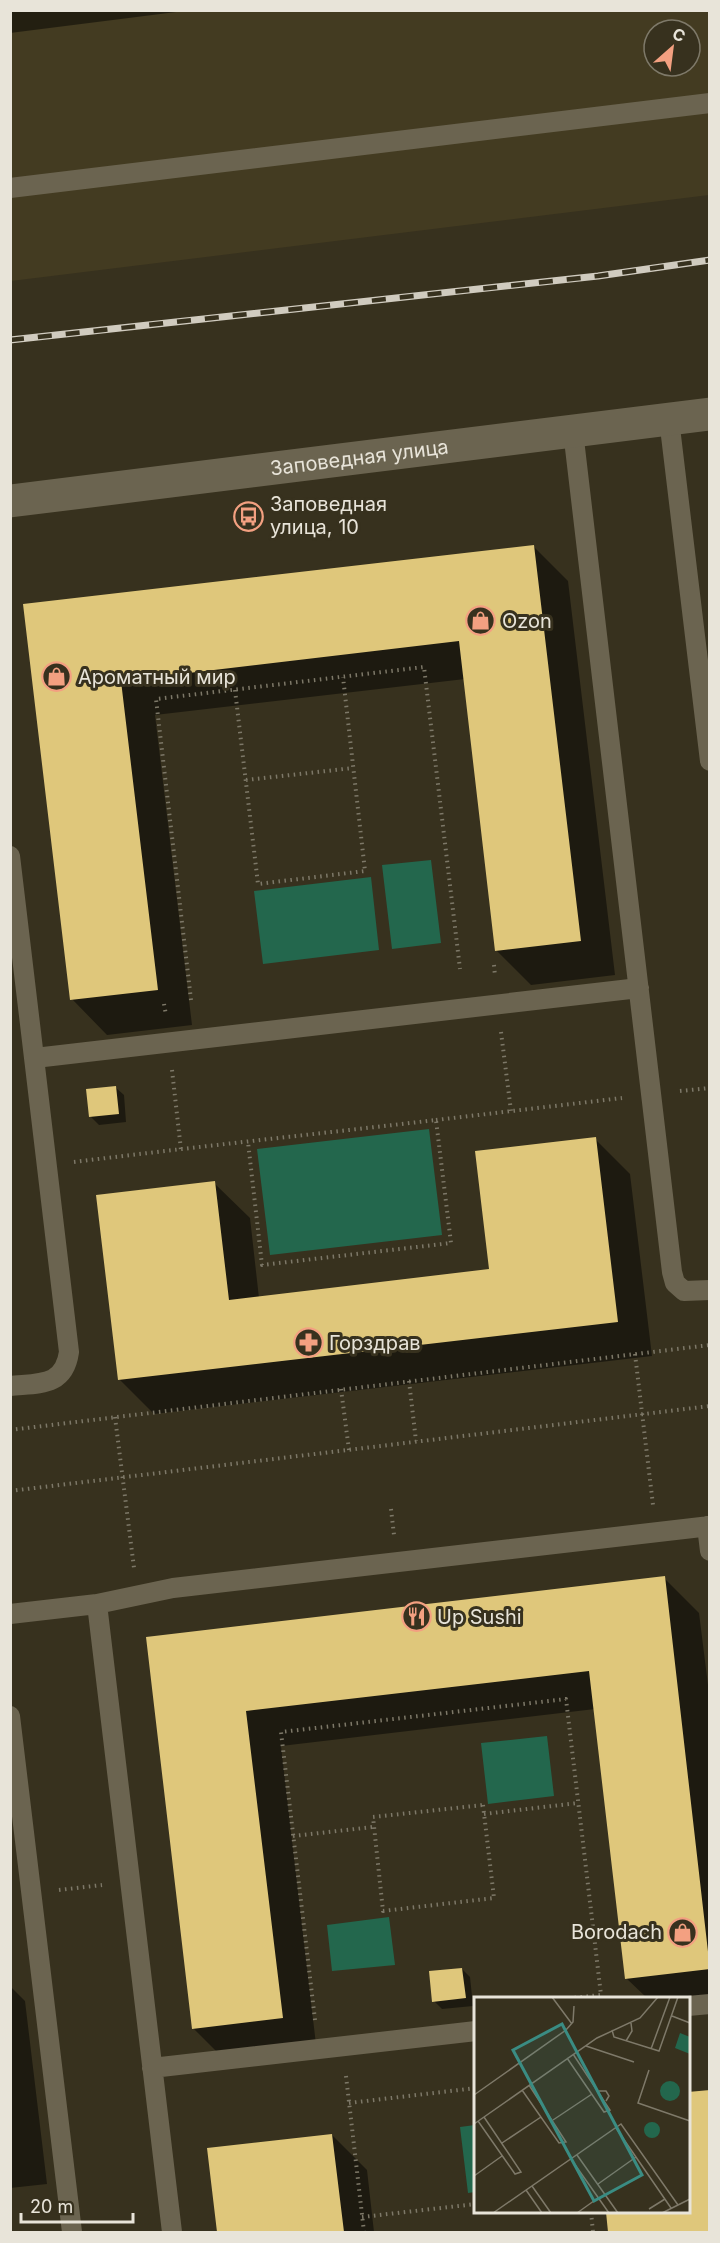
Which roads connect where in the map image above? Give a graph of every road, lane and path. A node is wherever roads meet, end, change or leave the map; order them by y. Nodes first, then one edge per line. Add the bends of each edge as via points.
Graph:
1 (710, 103) edge
2 (10, 188) edge
3 (710, 414) edge
4 (669, 419) junction
5 (573, 431) junction
6 (10, 501) edge
7 (343, 677) junction
8 (235, 690) junction
9 (710, 761) edge
10 (353, 768) junction
11 (246, 780) junction
12 (10, 856) edge
13 (494, 965) dead end
14 (460, 969) dead end
15 (639, 988) junction
16 (191, 1000) dead end
17 (164, 1004) dead end
18 (498, 1005) junction
19 (169, 1043) junction
20 (34, 1058) junction
21 (710, 1088) edge
22 (651, 1095) junction
23 (511, 1111) junction
24 (436, 1120) junction
25 (248, 1142) junction
26 (182, 1150) junction
27 (47, 1165) junction
28 (710, 1290) edge
29 (710, 1345) edge
30 (635, 1354) junction
31 (409, 1381) junction
32 (10, 1386) edge
33 (341, 1389) junction
34 (710, 1406) edge
35 (642, 1414) junction
36 (115, 1417) junction
37 (10, 1430) edge
38 (416, 1441) junction
39 (349, 1450) junction
40 (123, 1477) junction
41 (10, 1491) edge
42 (708, 1526) edge
43 (656, 1532) junction
44 (710, 1551) edge
45 (137, 1595) junction
46 (97, 1604) junction
47 (10, 1614) edge
48 (10, 1716) edge
49 (578, 1803) junction
50 (484, 1814) junction
51 (373, 1827) junction
52 (293, 1836) junction
53 (130, 1881) junction
54 (32, 1893) junction
55 (312, 1995) dead end
56 (581, 1997) edge
57 (710, 2004) edge
58 (690, 2006) edge
59 (474, 2031) edge
60 (152, 2068) junction
61 (474, 2088) edge
62 (349, 2103) dead end
63 (352, 2132) dead end
64 (474, 2204) edge
65 (591, 2213) edge
66 (362, 2217) junction
67 (72, 2232) edge
68 (171, 2232) edge
69 (364, 2232) edge
70 (593, 2232) edge

1 - 2 lane
3 - 4 street, Заповедная улица
4 - 5 street, Заповедная улица
4 - 9 lane
5 - 6 street, Заповедная улица
5 - 15 lane
7 - 8 path
7 - 10 path
7 - 14 path via 424,667
8 - 11 path
8 - 16 path via 156,699
10 - 11 path
10 - 11 path via 365,871 258,884
12 - 20 lane
13 - 18 path
15 - 18 lane
15 - 22 lane
17 - 19 path
18 - 19 lane
18 - 23 path
19 - 20 lane
19 - 26 path
20 - 27 lane
21 - 22 path
22 - 23 path
22 - 28 lane via 675,1282 684,1291
23 - 24 path
24 - 25 path
24 - 25 path via 451,1243 262,1265
25 - 26 path
26 - 27 path
27 - 32 lane via 68,1365 60,1376 46,1382
29 - 30 path
30 - 31 path
30 - 35 path
31 - 33 path
31 - 38 path
33 - 36 path
33 - 39 path
34 - 35 path
35 - 38 path
35 - 43 path
36 - 37 path
36 - 40 path
38 - 39 path
39 - 40 path
40 - 41 path
40 - 45 path
42 - 43 lane
42 - 44 lane
43 - 45 lane
45 - 46 lane
46 - 47 lane
46 - 53 lane
48 - 54 lane
49 - 50 path
49 - 52 path via 566,1699 281,1732
49 - 56 path via 601,1995
50 - 51 path via 483,1805 373,1817
50 - 51 path via 494,1898 384,1911
51 - 52 path
52 - 55 path
53 - 54 path
53 - 60 lane
54 - 67 lane
57 - 58 lane
59 - 60 lane
60 - 68 lane
61 - 62 path
63 - 66 path
64 - 66 path
65 - 70 path
66 - 69 path

